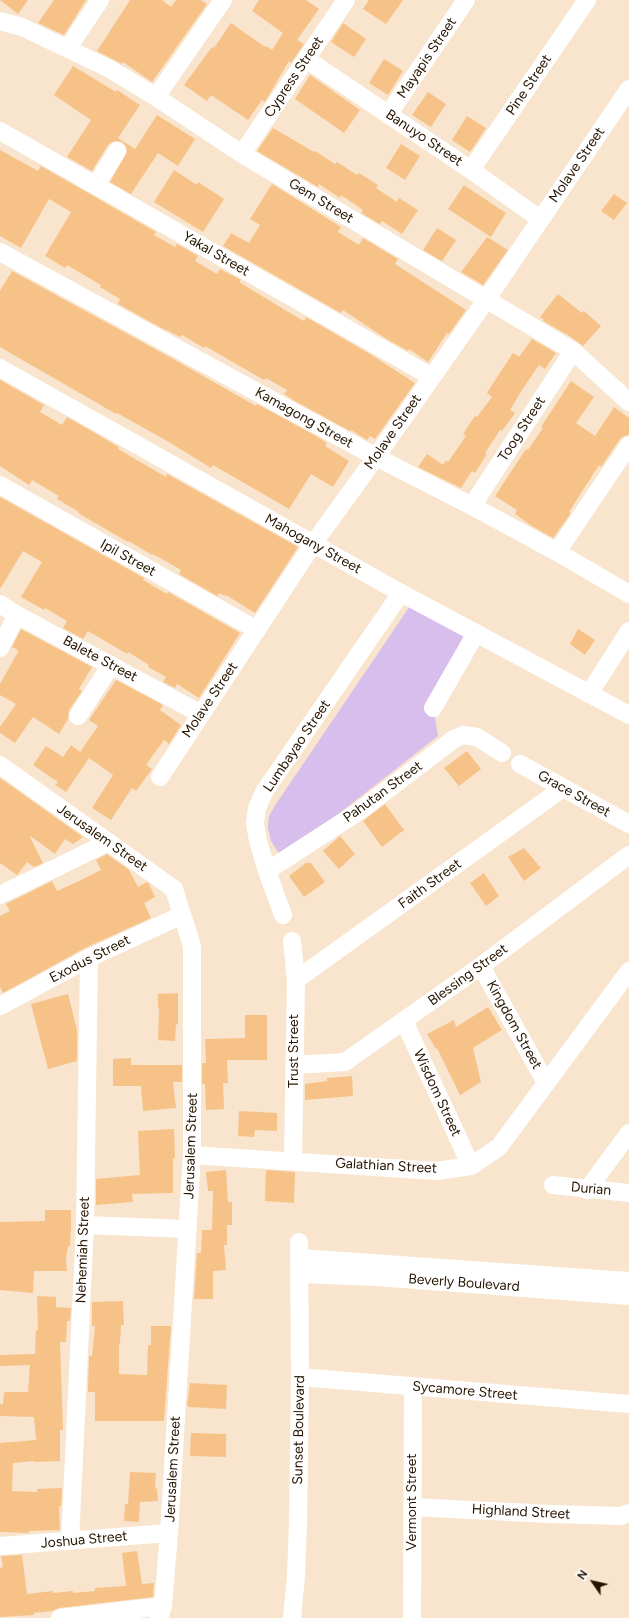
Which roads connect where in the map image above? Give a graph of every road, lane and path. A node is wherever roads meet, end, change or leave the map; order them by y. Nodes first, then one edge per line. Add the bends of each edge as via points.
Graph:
1 (100, 0) edge
2 (223, 0) edge
3 (346, 0) edge
4 (466, 0) edge
5 (587, 0) edge
6 (0, 20) edge
7 (68, 48) junction
8 (306, 59) junction
9 (629, 89) edge
10 (156, 97) junction
11 (388, 115) junction
12 (0, 131) edge
13 (117, 151) dead end
14 (242, 154) junction
15 (471, 170) junction
16 (96, 185) junction
17 (540, 219) junction
18 (0, 252) edge
19 (486, 300) junction
20 (573, 351) junction
21 (0, 368) edge
22 (432, 377) junction
23 (629, 402) edge
24 (629, 445) edge
25 (376, 457) junction
26 (0, 485) edge
27 (472, 506) junction
28 (313, 544) junction
29 (557, 552) junction
30 (401, 593) junction
31 (629, 594) edge
32 (0, 604) edge
33 (17, 615) junction
34 (257, 630) junction
35 (629, 631) edge
36 (476, 633) junction
37 (0, 648) edge
38 (112, 665) junction
39 (589, 694) junction
40 (433, 708) dead end
41 (201, 714) junction
42 (629, 715) edge
43 (78, 716) dead end
44 (502, 753) dead end
45 (520, 764) dead end
46 (0, 765) edge
47 (160, 777) dead end
48 (564, 788) junction
49 (629, 824) edge
50 (109, 842) junction
51 (629, 855) edge
52 (267, 871) junction
53 (3, 890) edge
54 (182, 915) junction
55 (283, 915) dead end
56 (292, 941) dead end
57 (89, 958) junction
58 (481, 966) junction
59 (629, 971) edge
60 (296, 980) junction
61 (0, 1006) edge
62 (404, 1021) junction
63 (294, 1065) junction
64 (546, 1083) junction
65 (629, 1133) edge
66 (192, 1155) junction
67 (293, 1160) junction
68 (471, 1166) junction
69 (553, 1185) dead end
70 (588, 1190) junction
71 (629, 1193) edge
72 (84, 1225) junction
73 (188, 1229) junction
74 (300, 1258) junction
75 (629, 1280) edge
76 (629, 1296) edge
77 (300, 1377) junction
78 (413, 1386) junction
79 (629, 1404) edge
80 (412, 1507) junction
81 (629, 1513) edge
82 (169, 1533) junction
83 (70, 1541) junction
84 (0, 1546) edge
85 (161, 1612) edge
86 (60, 1618) edge
87 (292, 1618) edge
88 (412, 1618) edge

1 - 7 street
2 - 10 street
3 - 8 street, Cypress Street
4 - 11 street, Mayapis Street
5 - 15 street, Pine Street
6 - 7 street, Gem Street
7 - 10 street, Gem Street via 110,69
8 - 11 street, Banuyo Street
8 - 14 street, Cypress Street
9 - 17 street, Molave Street
10 - 14 street, Gem Street
11 - 15 street, Banuyo Street
12 - 16 street, Yakal Street
13 - 16 street
14 - 19 street, Gem Street
15 - 17 street, Banuyo Street
16 - 22 street, Yakal Street
17 - 19 street, Molave Street
18 - 25 street, Kamagong Street
19 - 20 street, Gem Street
19 - 22 street, Molave Street
20 - 23 street, Gem Street
20 - 27 street, Toog Street
21 - 28 street, Mahogany Street
22 - 25 street, Molave Street
24 - 29 street
25 - 27 street, Kamagong Street
25 - 28 street, Molave Street
26 - 34 street, Ipil Street
27 - 29 street, Kamagong Street
28 - 30 street, Mahogany Street
28 - 34 street, Molave Street
29 - 31 street, Kamagong Street
30 - 36 street, Mahogany Street
30 - 52 street, Lumbayao Street via 264,792 257,808 255,822
32 - 33 street, Balete Street
33 - 37 street
33 - 38 street, Balete Street
34 - 41 street, Molave Street
35 - 39 street
36 - 39 street, Mahogany Street
36 - 40 street
38 - 41 street, Balete Street
38 - 43 street
39 - 42 street, Mahogany Street
41 - 47 street, Molave Street
44 - 52 street, Pahutan Street via 477,737 464,736 454,739 358,812
45 - 48 street, Grace Street
46 - 50 street, Jerusalem Street
48 - 49 street, Grace Street
48 - 60 street, Faith Street
50 - 53 street
50 - 54 street, Jerusalem Street via 174,889
51 - 58 street, Blessing Street
52 - 55 street, Lumbayao Street
54 - 57 street, Exodus Street
54 - 66 street, Jerusalem Street via 192,946
56 - 60 street, Trust Street
57 - 61 street, Exodus Street
57 - 72 street, Nehemiah Street
58 - 62 street, Blessing Street
58 - 64 street, Kingdom Street
59 - 64 street, Galathian Street
60 - 63 street, Trust Street
62 - 63 street, Blessing Street via 345,1062
62 - 68 street, Wisdom Street
63 - 67 street, Trust Street
64 - 68 street, Galathian Street via 499,1147
65 - 70 street
66 - 67 street, Galathian Street
66 - 73 street, Jerusalem Street
67 - 68 street, Galathian Street via 436,1171
69 - 70 street, Durian
70 - 71 street, Durian
72 - 73 street
72 - 83 street, Nehemiah Street
73 - 82 street, Jerusalem Street
74 - 75 street, Beverly Boulevard
74 - 76 street, Beverly Boulevard via 377,1277
74 - 77 street, Sunset Boulevard
77 - 78 street, Sycamore Street
77 - 87 street, Sunset Boulevard via 296,1577
78 - 79 street, Sycamore Street
78 - 80 street, Vermont Street
80 - 81 street, Highland Street via 621,1516
80 - 88 street, Vermont Street
82 - 83 street, Joshua Street
82 - 85 street, Jerusalem Street
83 - 84 street, Joshua Street
85 - 86 street

